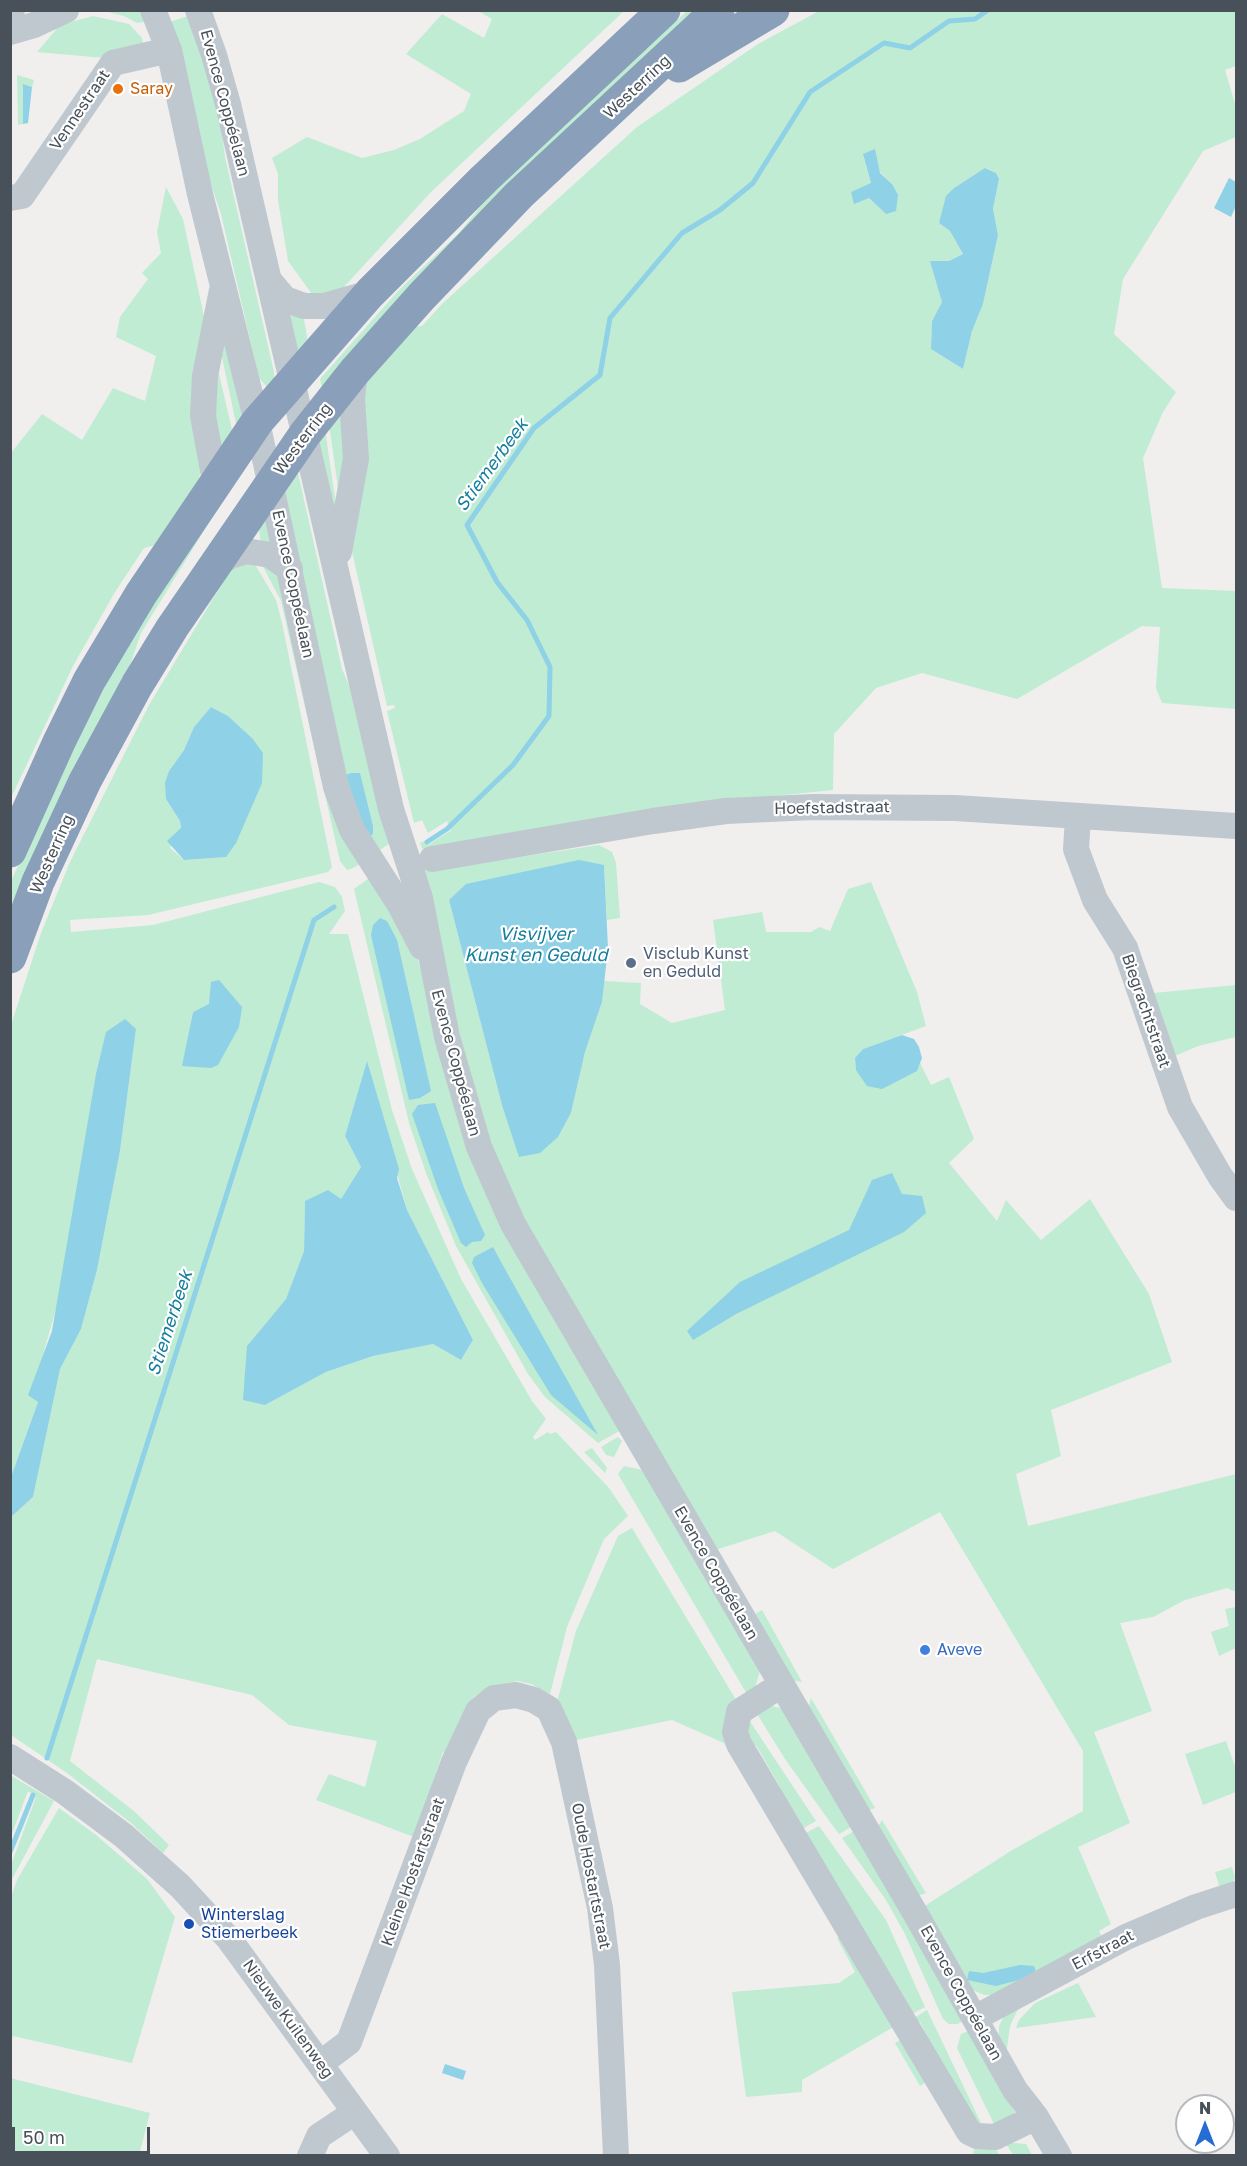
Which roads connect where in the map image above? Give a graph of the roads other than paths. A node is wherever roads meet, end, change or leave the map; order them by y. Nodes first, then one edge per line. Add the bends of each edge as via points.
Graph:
1 (66, 10) edge
2 (153, 10) edge
3 (198, 10) edge
4 (664, 10) edge
5 (718, 10) edge
6 (773, 10) edge
7 (10, 32) edge
8 (169, 50) junction
9 (624, 100) junction
10 (10, 198) edge
11 (269, 280) junction
12 (223, 284) junction
13 (370, 293) junction
14 (355, 371) junction
15 (292, 379) junction
16 (257, 422) junction
17 (305, 434) junction
18 (215, 481) junction
19 (271, 483) junction
20 (213, 567) junction
21 (290, 569) junction
22 (337, 570) junction
23 (41, 780) junction
24 (1078, 817) junction
25 (10, 822) edge
26 (1236, 826) edge
27 (10, 851) edge
28 (432, 859) dead end
29 (10, 957) edge
30 (432, 966) junction
31 (1236, 1198) edge
32 (781, 1684) junction
33 (516, 1695) joint
34 (10, 1757) edge
35 (1236, 1894) edge
36 (975, 2018) junction
37 (321, 2064) junction
38 (355, 2112) junction
39 (1030, 2120) junction
40 (310, 2156) edge
41 (387, 2156) edge
42 (616, 2156) edge
43 (1039, 2156) edge
44 (1059, 2156) edge

1 - 7 street
2 - 8 street, Evence Coppéelaan
3 - 11 street, Evence Coppéelaan via 228,104
4 - 13 highway via 484,179
5 - 9 highway, Westerring
6 - 9 highway
8 - 10 street, Vennestraat via 112,63 22,196
8 - 12 street, Evence Coppéelaan
9 - 14 highway, Westerring via 519,195
11 - 13 street via 285,300 304,306 324,306
11 - 15 street, Evence Coppéelaan
12 - 16 street, Evence Coppéelaan
12 - 18 street via 205,375 202,416
13 - 15 highway
14 - 17 highway, Westerring
14 - 22 street via 352,399 356,459 339,538
15 - 16 highway
15 - 17 street, Evence Coppéelaan
16 - 18 highway
16 - 19 street, Evence Coppéelaan
17 - 19 highway, Westerring
17 - 22 street, Evence Coppéelaan
18 - 23 highway via 89,681
19 - 20 highway, Westerring
19 - 21 street, Evence Coppéelaan
20 - 21 street via 246,551 270,555
20 - 29 highway, Westerring via 137,685 85,781 38,882
21 - 30 street, Evence Coppéelaan via 343,809
22 - 30 street, Evence Coppéelaan via 391,809 420,898
23 - 25 highway
23 - 27 highway
24 - 26 street, Hoefstadstraat
24 - 28 street, Hoefstadstraat via 955,808 726,811
24 - 31 street, Biegrachtstraat via 1076,849 1095,900 1125,948 1180,1107
30 - 32 street, Evence Coppéelaan via 466,1109 513,1224
32 - 36 street, Evence Coppéelaan
32 - 39 street via 739,1712 735,1732 739,1744 969,2132 995,2137
33 - 37 street, Kleine Hostartstraat via 494,1698 478,1711 454,1761 349,2042
33 - 42 street, Oude Hostartstraat via 549,1709 570,1765 606,1954
34 - 37 street, Nieuwe Kuilenweg via 124,1836 180,1886 229,1939
35 - 36 street, Erfstraat via 1196,1906 1134,1933
36 - 39 street, Evence Coppéelaan
37 - 38 street, Nieuwe Kuilenweg
38 - 40 street via 320,2136
38 - 41 street, Nieuwe Kuilenweg
39 - 43 street
39 - 44 street, Evence Coppéelaan

